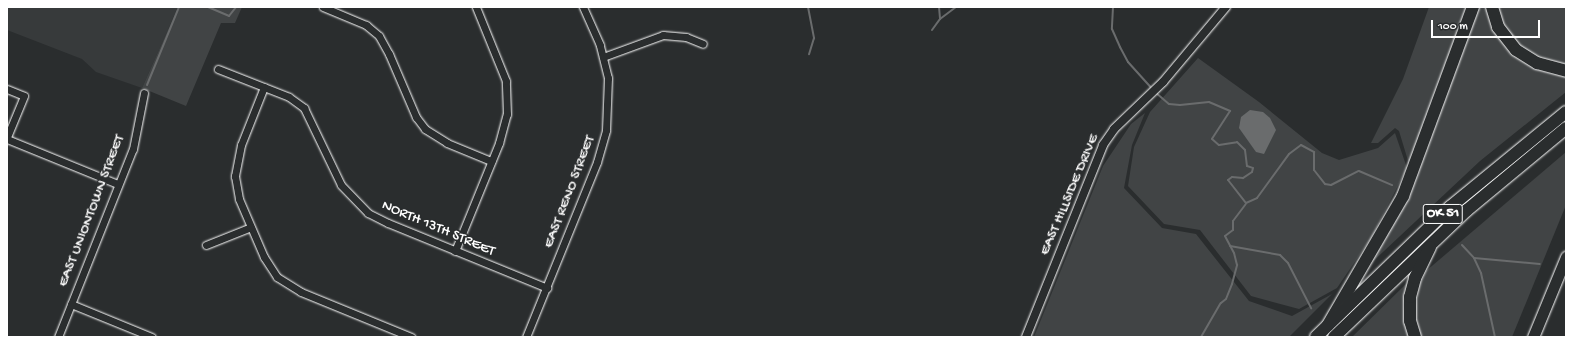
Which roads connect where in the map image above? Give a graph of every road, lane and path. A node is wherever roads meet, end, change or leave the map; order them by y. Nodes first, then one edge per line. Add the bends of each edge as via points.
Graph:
1 (323, 7) edge
2 (476, 7) edge
3 (583, 7) edge
4 (1226, 7) edge
5 (1473, 7) edge
6 (1492, 7) edge
7 (703, 44) dead end
8 (603, 57) junction
9 (218, 69) dead end
10 (1566, 71) edge
11 (264, 87) junction
12 (7, 89) edge
13 (144, 92) dead end
14 (1566, 112) edge
15 (1566, 128) edge
16 (7, 138) edge
17 (491, 161) junction
18 (118, 184) junction
19 (251, 227) junction
20 (1434, 239) junction
21 (206, 245) dead end
22 (455, 251) junction
23 (1566, 257) edge
24 (1562, 279) edge
25 (547, 288) junction
26 (71, 304) junction
27 (1328, 325) junction
28 (58, 337) edge
29 (152, 337) edge
30 (411, 337) edge
31 (526, 337) edge
32 (1026, 337) edge
33 (1316, 337) edge
34 (1334, 337) edge
35 (1415, 337) edge
36 (1533, 337) edge

1 - 17 street via 366,25 379,36 390,54 416,117 425,129 447,143
2 - 17 street via 502,70 507,97 504,124
3 - 8 street, EAST RENO STREET
4 - 32 street, EAST HILLSIDE DRIVE via 1163,82 1114,129 1103,145
5 - 27 highway via 1402,196
6 - 10 highway via 1498,27 1516,50 1537,63
7 - 8 street via 686,37 663,35
8 - 25 street, EAST RENO STREET via 609,98 603,146
9 - 11 street, NORTH 13TH STREET
11 - 19 street via 235,164 236,187
11 - 22 street, NORTH 13TH STREET via 289,97 304,108 334,173 360,206 388,224
12 - 16 street via 24,96
13 - 18 street, EAST UNIONTOWN STREET via 133,149
14 - 27 highway, OK 51 via 1450,207
15 - 20 highway, OK 51
16 - 18 street
17 - 22 street
18 - 26 street, EAST UNIONTOWN STREET
19 - 21 street
19 - 30 street via 264,257 283,282 301,292
20 - 34 highway, OK 51
20 - 35 highway via 1411,289 1409,314
22 - 25 street, NORTH 13TH STREET
23 - 24 main road
24 - 36 main road
25 - 31 street, EAST RENO STREET
26 - 28 street, EAST UNIONTOWN STREET
26 - 29 street
27 - 33 highway, OK 51

